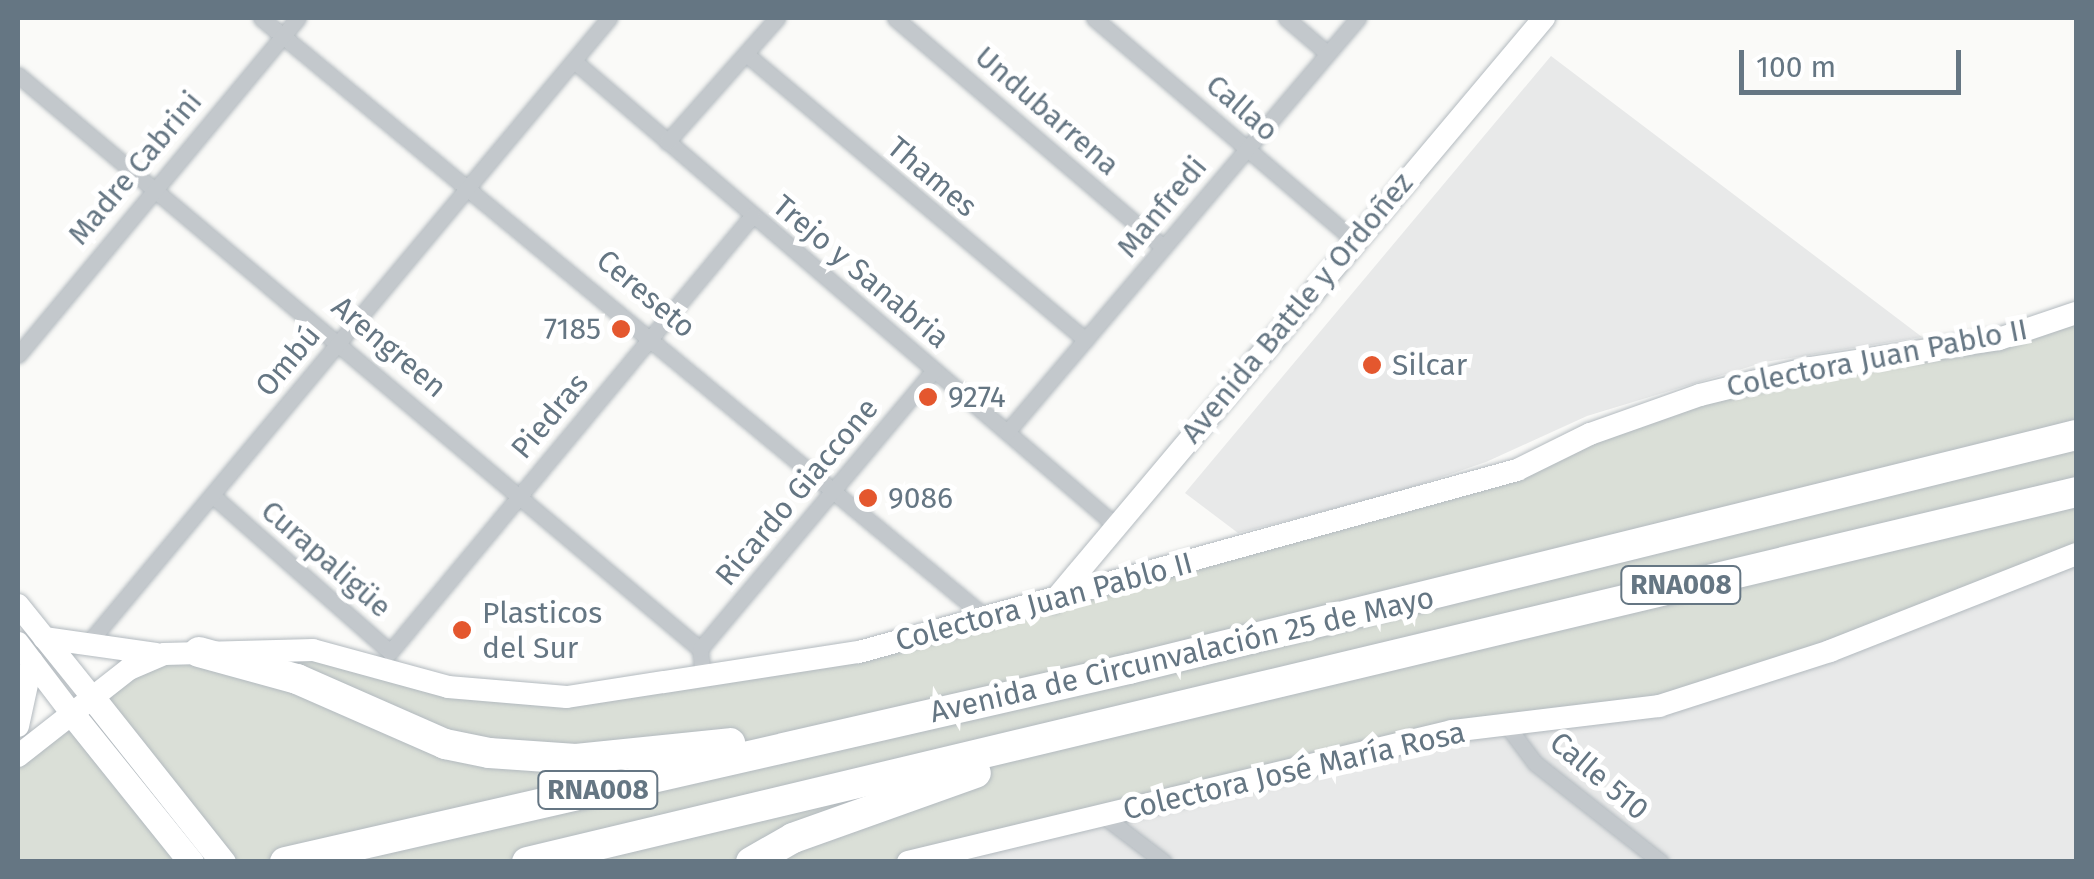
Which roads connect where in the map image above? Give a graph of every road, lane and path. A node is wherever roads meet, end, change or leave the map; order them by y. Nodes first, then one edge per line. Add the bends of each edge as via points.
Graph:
1 (262, 18) edge
2 (298, 18) edge
3 (609, 18) edge
4 (777, 18) edge
5 (895, 18) edge
6 (1094, 18) edge
7 (1286, 18) edge
8 (1358, 18) edge
9 (1544, 18) edge
10 (283, 35) junction
11 (746, 54) junction
12 (1328, 54) junction
13 (574, 60) junction
14 (18, 75) edge
15 (667, 142) junction
16 (1247, 148) junction
17 (471, 184) junction
18 (150, 192) junction
19 (752, 216) junction
20 (1354, 240) junction
21 (1163, 247) junction
22 (2076, 313) edge
23 (653, 336) junction
24 (1086, 340) junction
25 (340, 341) junction
26 (18, 355) edge
27 (934, 370) junction
28 (1007, 432) junction
29 (2076, 435) edge
30 (836, 488) junction
31 (2076, 492) edge
32 (212, 495) junction
33 (520, 495) junction
34 (1114, 524) junction
35 (2076, 554) edge
36 (1053, 602) junction
37 (18, 604) edge
38 (990, 620) junction
39 (44, 638) junction
40 (84, 648) junction
41 (700, 649) junction
42 (199, 652) junction
43 (25, 653) edge
44 (164, 654) junction
45 (390, 662) junction
46 (703, 676) junction
47 (92, 697) junction
48 (72, 714) junction
49 (912, 719) junction
50 (18, 726) edge
51 (1508, 727) junction
52 (1044, 740) junction
53 (18, 756) edge
54 (1102, 814) junction
55 (191, 862) edge
56 (223, 862) edge
57 (285, 862) edge
58 (526, 862) edge
59 (751, 862) edge
60 (908, 862) edge
61 (1164, 862) edge
62 (1661, 862) edge

1 - 10 street, Cereseto
2 - 10 street, Madre Cabrini
3 - 13 street, Ombú
4 - 11 street
5 - 21 street, Undubarrena
6 - 16 street, Callao
7 - 12 street
8 - 12 street, Manfredi
9 - 20 main road, Avenida Battle y Ordoñez
10 - 17 street, Cereseto
10 - 18 street, Madre Cabrini
11 - 15 street
11 - 24 street, Thames
12 - 16 street, Manfredi
13 - 15 street, Trejo y Sanabria
13 - 17 street, Ombú
14 - 18 street, Arengreen
15 - 19 street, Trejo y Sanabria
16 - 20 street, Callao
16 - 21 street, Manfredi
17 - 23 street, Cereseto
17 - 25 street, Ombú
18 - 25 street, Arengreen
18 - 26 street, Madre Cabrini
19 - 23 street, Piedras
19 - 27 street, Trejo y Sanabria
20 - 34 main road, Avenida Battle y Ordoñez
21 - 24 street, Manfredi
22 - 36 main road, Colectora Juan Pablo II via 2000,339 1810,368 1700,394 1590,434 1517,470
23 - 30 street, Cereseto
23 - 33 street, Piedras
24 - 28 street, Manfredi
25 - 32 street, Ombú
25 - 33 street, Arengreen
27 - 28 street, Trejo y Sanabria
27 - 30 street, Ricardo Giaccone
28 - 34 street, Trejo y Sanabria
29 - 49 highway, Avenida de Circunvalación 25 de Mayo / RNA008
30 - 38 street, Cereseto
30 - 41 street, Ricardo Giaccone
31 - 52 highway, Avenida de Circunvalación 25 de Mayo / RNA008
32 - 40 street, Ombú
32 - 45 street, Curapaligüe
33 - 41 street, Arengreen
33 - 45 street, Piedras
34 - 36 main road, Avenida Battle y Ordoñez
35 - 51 main road, Colectora José María Rosa via 1830,651 1658,706
36 - 38 main road, Colectora Juan Pablo II
37 - 39 main road
38 - 46 main road, Colectora Juan Pablo II via 859,652
39 - 40 main road
39 - 47 main road
40 - 44 main road
41 - 46 street
42 - 44 main road, Colectora Juan Pablo II
42 - 45 main road, Colectora Juan Pablo II via 313,650
42 - 49 highway via 298,679 444,744 489,753 648,756
43 - 48 main road
43 - 50 main road
44 - 47 main road, Colectora Juan Pablo II via 129,669
45 - 46 main road, Colectora Juan Pablo II via 499,695 567,697
47 - 48 main road, Colectora Juan Pablo II
47 - 56 main road
48 - 53 main road, Colectora Juan Pablo II
48 - 55 main road
49 - 57 highway, Avenida de Circunvalación 25 de Mayo / RNA008
51 - 54 main road, Colectora José María Rosa via 1452,731
51 - 62 street, Calle 510 via 1534,763
52 - 58 highway, Avenida de Circunvalación 25 de Mayo / RNA008
52 - 59 highway
54 - 60 main road, Colectora José María Rosa
54 - 61 street

